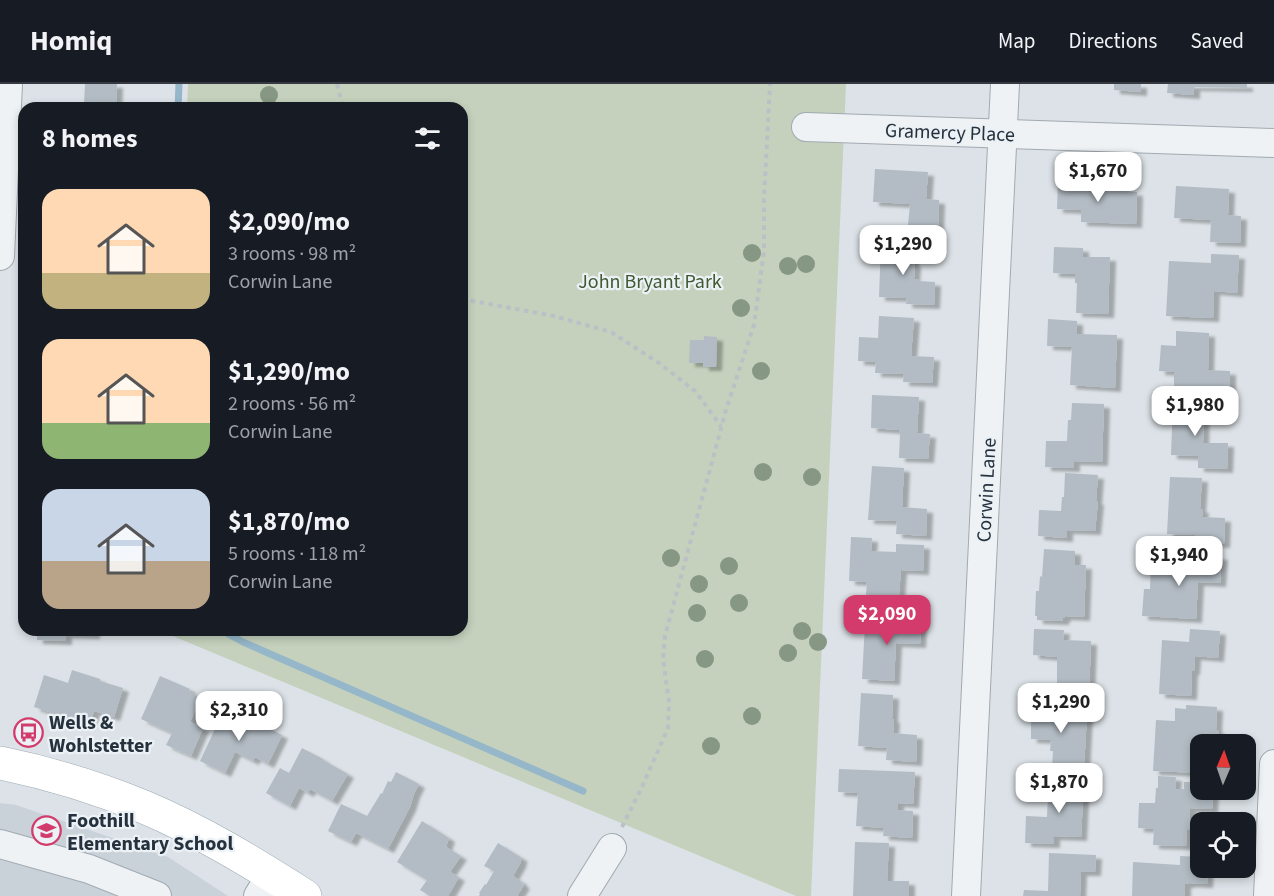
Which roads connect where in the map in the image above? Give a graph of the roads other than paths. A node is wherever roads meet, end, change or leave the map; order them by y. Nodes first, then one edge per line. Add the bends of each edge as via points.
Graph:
1 (8, 84) edge
2 (1005, 84) edge
3 (806, 127) dead end
4 (1003, 134) junction
5 (1274, 143) edge
6 (0, 256) edge
7 (0, 763) edge
8 (1274, 764) edge
9 (0, 844) edge
10 (612, 848) road end
11 (265, 885) edge
12 (157, 896) edge
13 (305, 896) edge
14 (582, 896) edge
15 (966, 896) edge
16 (1268, 896) edge

1 - 6 street
2 - 4 street, Corwin Lane
3 - 4 street, Gramercy Place
4 - 5 street, Gramercy Place
4 - 15 street, Corwin Lane
7 - 11 main road via 47,774 145,807 209,839
8 - 16 street
9 - 12 street via 89,869
10 - 14 street
11 - 13 main road

